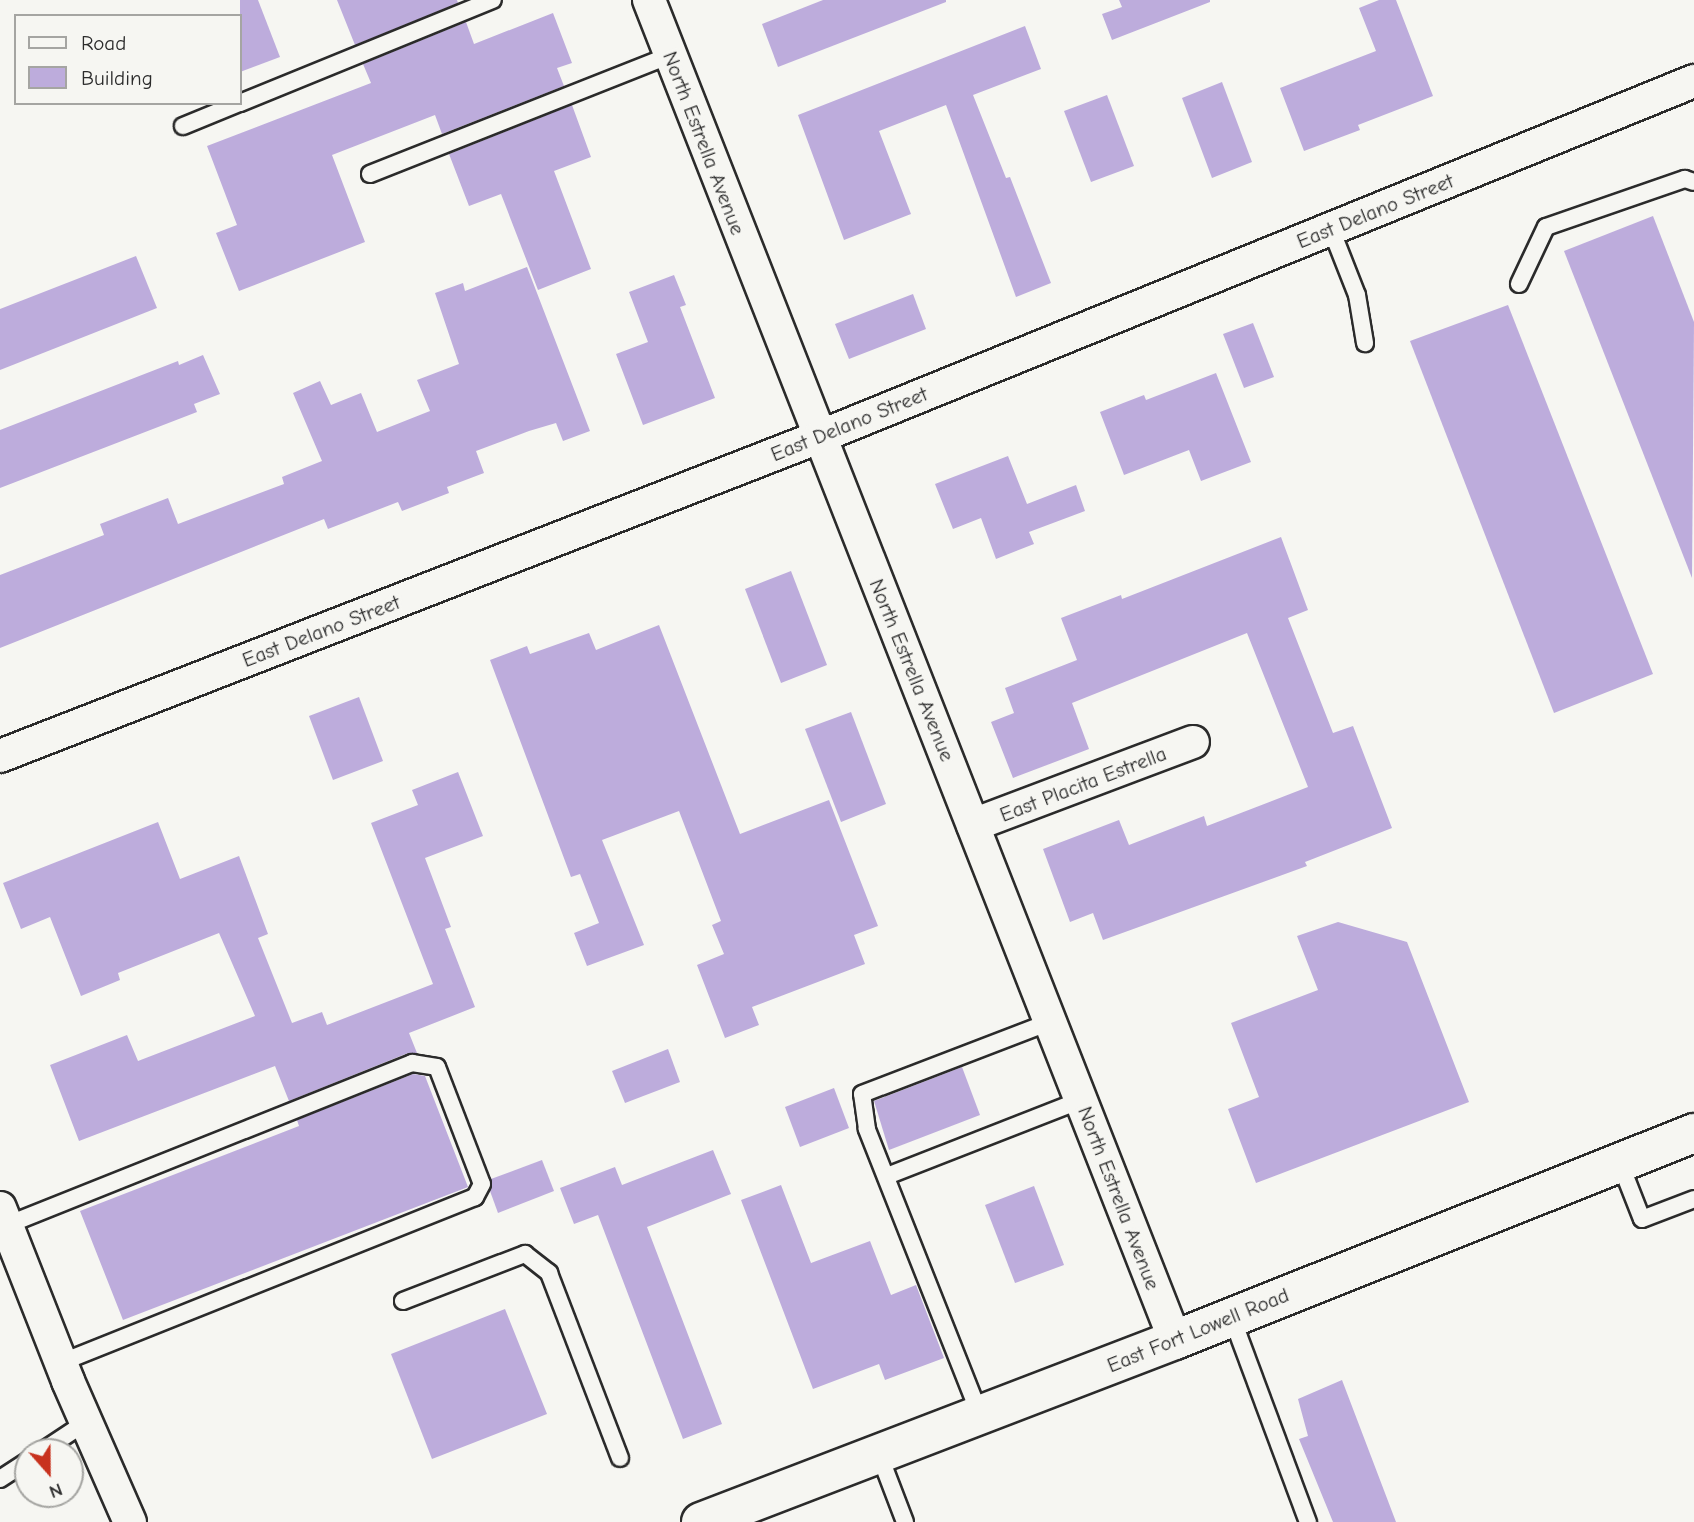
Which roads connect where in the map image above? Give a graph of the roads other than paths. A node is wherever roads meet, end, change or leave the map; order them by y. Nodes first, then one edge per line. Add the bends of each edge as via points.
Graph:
1 (493, 0) edge
2 (649, 0) edge
3 (670, 55) junction
4 (1694, 81) edge
5 (242, 102) edge
6 (234, 105) edge
7 (183, 126) dead end
8 (370, 174) dead end
9 (1694, 182) edge
10 (1331, 229) junction
11 (1519, 284) dead end
12 (1365, 344) dead end
13 (819, 437) junction
14 (1193, 742) dead end
15 (0, 756) edge
16 (973, 825) junction
17 (1050, 1022) junction
18 (1081, 1100) junction
19 (1693, 1138) edge
20 (1619, 1162) junction
21 (887, 1176) junction
22 (1694, 1199) edge
23 (2, 1220) edge
24 (403, 1301) dead end
25 (1232, 1318) junction
26 (1175, 1340) junction
27 (61, 1363) junction
28 (980, 1415) junction
29 (86, 1422) junction
30 (62, 1438) edge
31 (878, 1454) junction
32 (620, 1458) dead end
33 (751, 1513) edge
34 (130, 1522) edge
35 (701, 1522) edge
36 (905, 1522) edge
37 (1308, 1522) edge

1 - 5 lane
2 - 3 street, North Estrella Avenue
3 - 8 lane
3 - 13 street, North Estrella Avenue
4 - 10 street, East Delano Street
6 - 7 lane
9 - 11 lane via 1685,179 1546,227
10 - 12 lane via 1357,295
10 - 13 street, East Delano Street
13 - 15 street, East Delano Street
13 - 16 street, North Estrella Avenue
14 - 16 street, East Placita Estrella
16 - 17 street, North Estrella Avenue
17 - 18 street, North Estrella Avenue
17 - 21 lane via 862,1094 867,1129
18 - 21 lane
18 - 26 street, North Estrella Avenue
19 - 20 main road, East Fort Lowell Road
20 - 22 lane via 1642,1219
20 - 25 main road, East Fort Lowell Road
21 - 28 lane
23 - 27 street
23 - 27 lane via 412,1063 437,1068 482,1184 475,1197
24 - 32 lane via 525,1254 549,1273
25 - 26 main road, East Fort Lowell Road
25 - 37 lane
26 - 28 main road, East Fort Lowell Road
27 - 29 street
28 - 31 main road, East Fort Lowell Road
29 - 30 lane
29 - 34 street
31 - 33 main road, East Fort Lowell Road
31 - 36 lane
33 - 35 main road, East Fort Lowell Road

